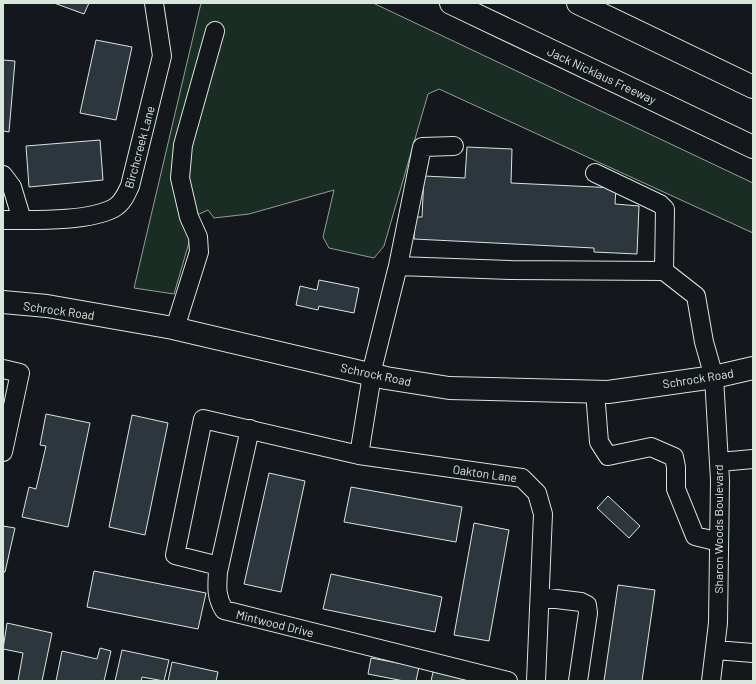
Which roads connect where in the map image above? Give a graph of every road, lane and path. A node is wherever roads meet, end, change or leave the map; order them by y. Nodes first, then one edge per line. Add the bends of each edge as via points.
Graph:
1 (154, 3) edge
2 (451, 3) edge
3 (578, 3) edge
4 (215, 31) dead end
5 (753, 87) edge
6 (454, 146) dead end
7 (753, 148) edge
8 (595, 173) dead end
9 (3, 175) edge
10 (3, 220) edge
11 (28, 220) junction
12 (398, 266) junction
13 (664, 271) junction
14 (3, 302) edge
15 (175, 328) junction
16 (753, 368) edge
17 (3, 369) edge
18 (371, 375) junction
19 (714, 376) junction
20 (595, 392) junction
21 (250, 429) junction
22 (3, 452) edge
23 (359, 455) junction
24 (753, 459) edge
25 (719, 462) junction
26 (719, 542) junction
27 (219, 566) junction
28 (540, 597) junction
29 (715, 650) junction
30 (753, 653) edge
31 (508, 681) edge
32 (536, 681) edge
33 (578, 681) edge
34 (711, 681) edge

1 - 11 street, Birchcreek Lane via 162,56 130,186 124,198 114,208 87,216
2 - 7 main road, Jack Nicklaus Freeway
3 - 5 main road
4 - 15 street via 180,162 180,178 189,217 198,237 199,252
6 - 12 street via 422,147
8 - 13 street via 660,204 665,209
9 - 11 street via 12,187
10 - 11 street, Birchcreek Lane
12 - 13 street
12 - 18 street
13 - 19 street, Sharon Woods Boulevard via 696,296 704,342
14 - 15 main road, Schrock Road via 47,306
15 - 18 main road, Schrock Road
16 - 19 main road, Schrock Road
17 - 22 street via 20,373
18 - 20 main road, Schrock Road via 449,388
18 - 23 street
19 - 20 main road, Schrock Road
19 - 25 street, Sharon Woods Boulevard
20 - 26 street via 599,442 608,456 651,446 674,457 676,489 696,536
21 - 23 street, Oakton Lane
21 - 27 street, Mintwood Drive
21 - 27 street, Oakton Lane via 203,419 175,555
23 - 28 street, Oakton Lane via 522,478 537,493 543,514
24 - 25 street
25 - 26 street, Sharon Woods Boulevard
26 - 29 street, Sharon Woods Boulevard
27 - 31 street, Mintwood Drive via 216,590 224,610
28 - 32 street, Oakton Lane
28 - 33 street via 587,605
29 - 30 street
29 - 34 street, Sharon Woods Boulevard

